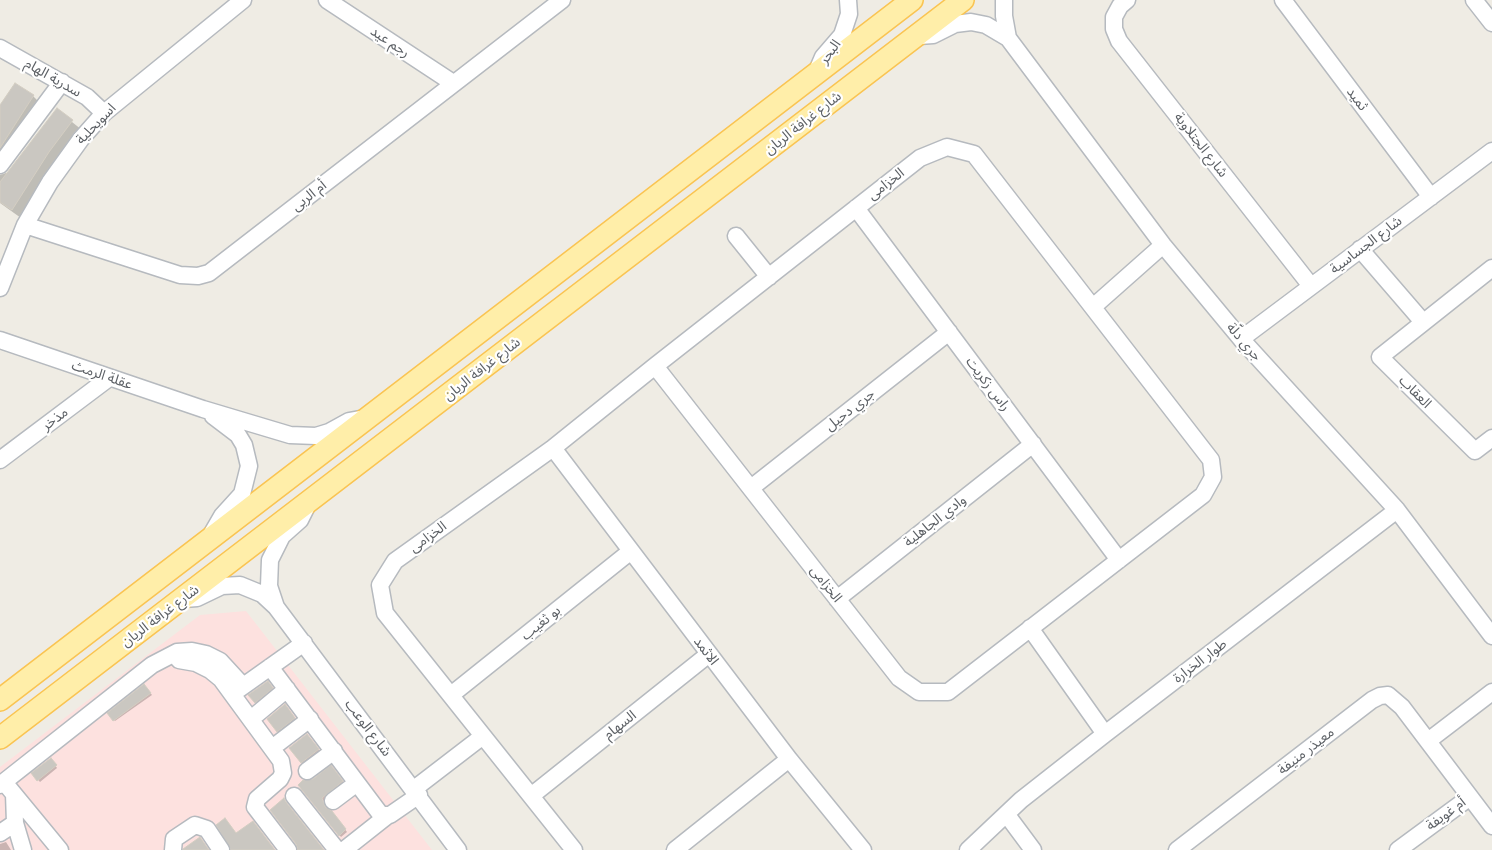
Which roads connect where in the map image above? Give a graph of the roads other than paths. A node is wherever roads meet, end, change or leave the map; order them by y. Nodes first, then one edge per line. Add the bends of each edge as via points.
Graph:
1 (243, 0) edge
2 (328, 0) edge
3 (562, 0) edge
4 (848, 0) edge
5 (912, 0) edge
6 (963, 0) edge
7 (1004, 0) edge
8 (1127, 0) edge
9 (1283, 0) edge
10 (1474, 0) edge
11 (1492, 23) edge
12 (917, 35) junction
13 (1008, 38) junction
14 (0, 48) edge
15 (816, 74) junction
16 (62, 82) junction
17 (453, 83) junction
18 (104, 112) junction
19 (1492, 152) edge
20 (0, 165) edge
21 (1431, 197) junction
22 (856, 208) junction
23 (25, 225) junction
24 (736, 236) dead end
25 (1163, 245) junction
26 (1360, 249) junction
27 (1492, 268) edge
28 (769, 277) junction
29 (1311, 286) junction
30 (0, 288) edge
31 (1093, 308) junction
32 (1423, 322) junction
33 (949, 332) junction
34 (1241, 339) junction
35 (0, 340) edge
36 (655, 366) junction
37 (109, 378) junction
38 (203, 409) junction
39 (365, 419) junction
40 (1492, 438) edge
41 (1033, 444) junction
42 (553, 448) junction
43 (0, 460) edge
44 (751, 488) junction
45 (307, 503) junction
46 (1397, 510) junction
47 (210, 537) junction
48 (630, 552) junction
49 (1119, 560) junction
50 (837, 598) junction
51 (182, 599) junction
52 (276, 606) junction
53 (1030, 628) junction
54 (1492, 636) edge
55 (304, 643) junction
56 (709, 654) junction
57 (270, 667) junction
58 (287, 689) junction
59 (238, 690) junction
60 (1492, 692) edge
61 (451, 695) junction
62 (0, 700) edge
63 (251, 719) junction
64 (310, 719) junction
65 (1105, 734) junction
66 (484, 736) junction
67 (0, 738) edge
68 (1428, 741) junction
69 (272, 748) junction
70 (334, 751) junction
71 (789, 759) junction
72 (307, 771) dead end
73 (357, 783) junction
74 (6, 787) edge
75 (416, 792) junction
76 (294, 796) dead end
77 (531, 796) junction
78 (1470, 797) junction
79 (333, 802) dead end
80 (1007, 815) junction
81 (388, 816) junction
82 (14, 824) junction
83 (1492, 826) edge
84 (0, 833) edge
85 (1199, 844) edge
86 (22, 850) edge
87 (60, 850) edge
88 (173, 850) edge
89 (221, 850) edge
90 (288, 850) edge
91 (336, 850) edge
92 (344, 850) edge
93 (458, 850) edge
94 (574, 850) edge
95 (674, 850) edge
96 (863, 850) edge
97 (968, 850) edge
98 (1033, 850) edge
99 (1177, 850) edge
100 (1398, 850) edge

1 - 18 street, اسويحلية
2 - 17 street, رجم عيد
3 - 17 street, أم الربى
4 - 15 street, البحر via 849,14 842,35 823,57
5 - 15 main road
6 - 12 main road, شارع غرافة الريان
7 - 13 street, جري دلّة
8 - 29 street, شارع الجتلاوية via 1114,17 1114,30 1119,41
9 - 21 street, ثميد
10 - 11 street
12 - 13 street, جري دلّة via 933,34 956,24 971,22 986,25
12 - 45 main road, شارع غرافة الريان
13 - 25 street, جري دلّة
14 - 16 street, سدرية الهام
15 - 39 main road
16 - 18 street, سدرية الهام
16 - 20 street
17 - 23 street, أم الربى via 209,273 180,275
18 - 23 street, اسويحلية via 67,157
19 - 21 street, شارع الجساسية
21 - 26 street, شارع الجساسية
22 - 28 street, الخزامى
22 - 31 street, الخزامى via 920,158 946,147 974,154
22 - 33 street, راس زكريت
23 - 30 street, اسويحلية
24 - 28 street
25 - 31 street
25 - 34 street, جري دلّة
26 - 29 street, شارع الجساسية
26 - 32 street
27 - 32 street, العقاب
28 - 36 street, الخزامى
29 - 34 street, شارع الجساسية
31 - 49 street, الخزامى via 1211,460 1214,477 1203,495
32 - 40 street, العقاب via 1380,357 1475,451
33 - 41 street, راس زكريت
33 - 44 street, جري دحيل
34 - 46 street, جري دلّة
35 - 37 street, عقلة الرمث
36 - 42 street, الخزامى
36 - 44 street, الخزامى
37 - 38 street, عقلة الرمث
37 - 43 street, مذخر
38 - 39 street, عقلة الرمث via 304,437 329,432 349,421
38 - 47 street, عقلة الرمث via 238,435 249,466 242,494 222,516
39 - 47 main road
41 - 49 street, راس زكريت
41 - 50 street, وادي الجاهلية
42 - 48 street, الاثمد
42 - 61 street, الخزامى via 395,561 380,585 385,613
44 - 50 street, الخزامى
45 - 51 main road, شارع غرافة الريان
45 - 52 street, شارع الوعب via 300,520 282,536 270,560 269,586
46 - 54 street, جري دلّة
46 - 65 street, طوار الخرارة
47 - 62 main road
48 - 56 street, الاثمد
48 - 61 street, بو ثغيب
49 - 53 street, الخزامى
50 - 53 street, الخزامى via 900,678 919,692 948,692
51 - 52 street, شارع الوعب via 197,598 222,586 240,585 262,594
51 - 67 main road, شارع غرافة الريان
52 - 55 street, شارع الوعب
53 - 65 street
55 - 57 street
55 - 75 street, شارع الوعب
56 - 71 street, الاثمد
56 - 77 street, السهام
57 - 58 street
57 - 59 street
58 - 63 street
58 - 64 street
59 - 63 street
59 - 74 street via 196,663 181,660 152,665
60 - 68 street
61 - 66 street, الخزامى
63 - 69 street
64 - 69 street
64 - 70 street
65 - 80 street, طوار الخرارة via 1021,800
66 - 75 street
66 - 77 street, الخزامى
68 - 78 street, معيذر منيفة
68 - 85 street, معيذر منيفة via 1396,700 1388,695 1380,696
69 - 90 street via 283,773 276,784 257,799 255,807
70 - 72 street
70 - 73 street
71 - 95 street
71 - 96 street, الاثمد
73 - 79 street
73 - 81 street via 381,815
74 - 82 street
74 - 87 street
75 - 81 street
75 - 93 street, شارع الوعب
76 - 91 street
77 - 94 street, الخزامى
78 - 83 street, معيذر منيفة
78 - 100 street, أم غويفة
80 - 97 street, طوار الخرارة
80 - 98 street
81 - 92 street
82 - 84 street
82 - 86 street
85 - 99 street, معيذر منيفة
88 - 89 street via 174,839 191,826 199,825 207,829

